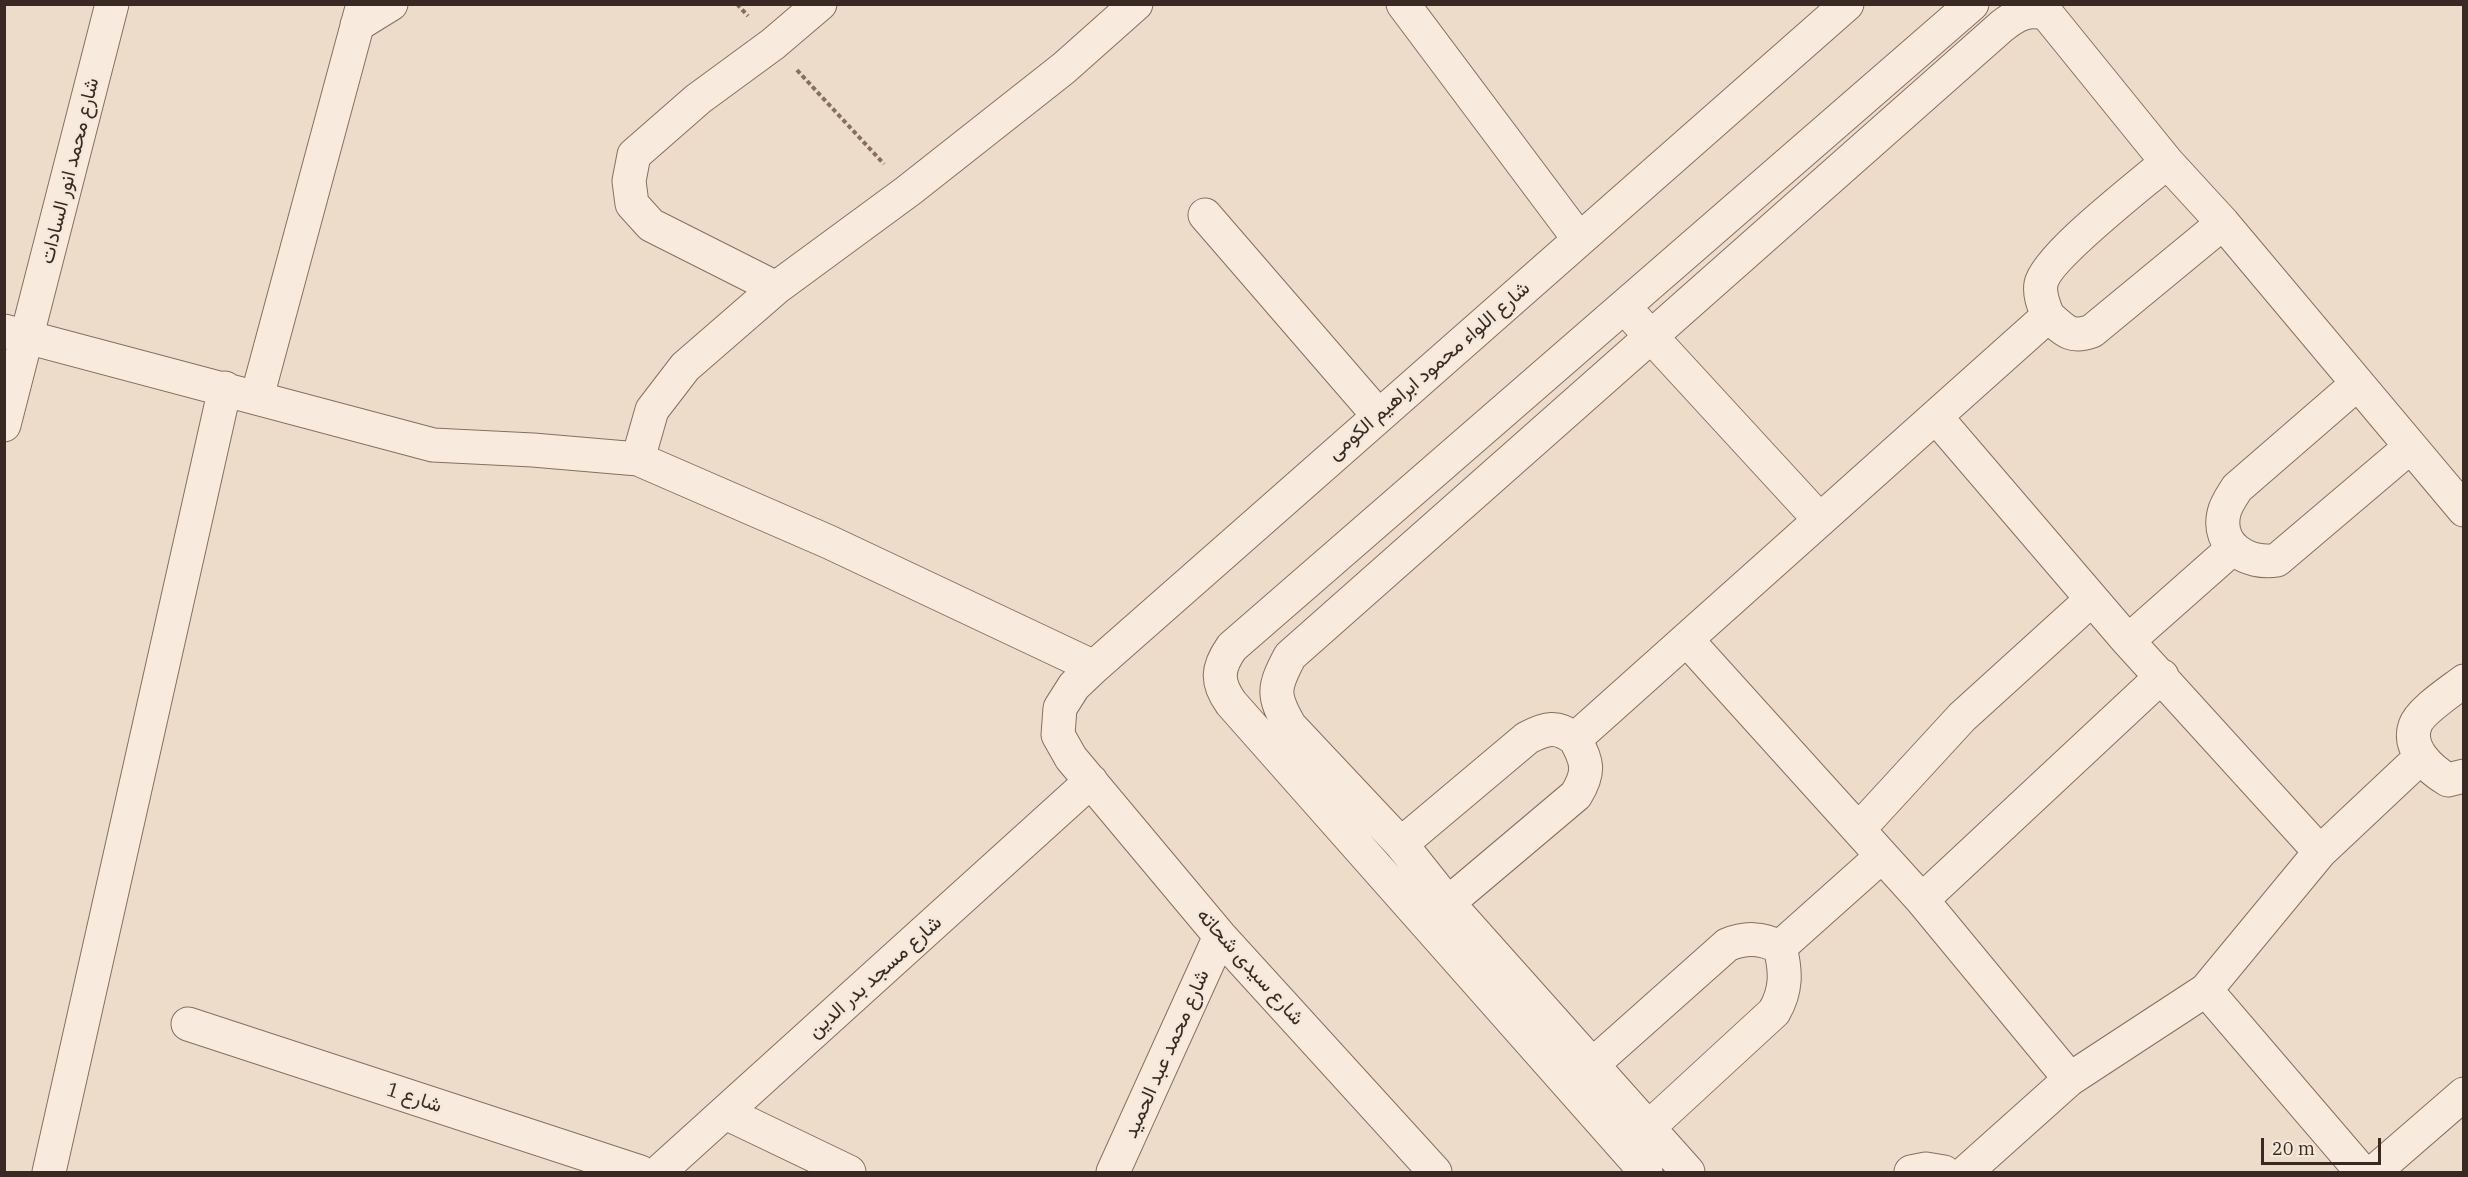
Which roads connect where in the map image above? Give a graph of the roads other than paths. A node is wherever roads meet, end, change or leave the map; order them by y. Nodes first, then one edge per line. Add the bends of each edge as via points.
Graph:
1 (112, 4) edge
2 (391, 4) edge
3 (820, 4) edge
4 (1136, 4) edge
5 (1403, 4) edge
6 (1847, 4) edge
7 (1972, 4) edge
8 (360, 15) edge
9 (2167, 162) junction
10 (1205, 215) dead end
11 (2223, 223) junction
12 (1579, 239) junction
13 (776, 288) junction
14 (1624, 307) junction
15 (2048, 316) junction
16 (16, 334) edge
17 (1650, 336) junction
18 (2357, 384) junction
19 (225, 388) junction
20 (257, 397) junction
21 (1378, 416) junction
22 (1936, 417) junction
23 (4, 425) edge
24 (2409, 448) junction
25 (638, 459) junction
26 (2463, 510) edge
27 (1820, 520) junction
28 (2232, 549) junction
29 (2092, 599) junction
30 (1687, 640) junction
31 (2128, 641) junction
32 (1094, 667) junction
33 (2162, 676) junction
34 (2463, 681) edge
35 (1575, 739) junction
36 (2421, 757) junction
37 (1081, 770) junction
38 (2463, 776) edge
39 (1859, 829) junction
40 (1401, 844) junction
41 (2320, 852) junction
42 (1882, 856) junction
43 (1922, 900) junction
44 (1448, 903) junction
45 (1220, 936) junction
46 (1779, 947) junction
47 (2206, 990) junction
48 (188, 1024) dead end
49 (1591, 1066) junction
50 (2070, 1079) junction
51 (2463, 1094) edge
52 (726, 1113) junction
53 (1648, 1128) junction
54 (49, 1173) edge
55 (640, 1173) edge
56 (659, 1173) edge
57 (849, 1173) edge
58 (1113, 1173) edge
59 (1435, 1173) edge
60 (1646, 1173) edge
61 (1688, 1173) edge
62 (1911, 1173) edge
63 (1944, 1173) edge
64 (1966, 1173) edge
65 (2362, 1173) edge
66 (2374, 1173) edge

1 - 16 street, شارع محمد انور السادات
2 - 8 street
3 - 13 street via 634,155 629,181 632,204 651,225
4 - 13 street via 1064,68 908,191
5 - 12 street
6 - 12 street, شارع اللواء محمود ابراهيم الكومى
7 - 14 street
8 - 20 street
9 - 11 street
9 - 15 street via 2049,268 2041,284 2041,299
9 - 17 street via 2047,14 2036,11 2016,15
10 - 21 street
11 - 15 street via 2092,331 2079,336 2066,332
11 - 18 street
12 - 21 street, شارع اللواء محمود ابراهيم الكومى
13 - 25 street via 685,367 652,410
14 - 17 street
14 - 60 street via 1232,646 1223,659 1220,675 1222,691 1231,703
15 - 22 street
16 - 19 street
16 - 23 street, شارع محمد انور السادات
17 - 27 street
17 - 40 street via 1290,656 1279,676 1278,705 1290,726
18 - 24 street
18 - 28 street via 2237,488 2223,516
19 - 20 street
19 - 54 street
20 - 25 street via 433,445
21 - 32 street, شارع اللواء محمود ابراهيم الكومى
22 - 27 street
22 - 29 street
24 - 26 street
24 - 28 street via 2277,560 2263,562
25 - 32 street via 829,542
27 - 30 street
28 - 31 street
29 - 31 street
29 - 39 street via 1962,717
30 - 35 street
30 - 39 street
31 - 33 street
32 - 37 street, شارع اللواء محمود ابراهيم الكومى via 1074,686 1060,708 1058,735
33 - 41 street
33 - 43 street
34 - 36 street via 2415,725 2414,739
35 - 40 street via 1563,730 1550,729 1527,738
35 - 44 street via 1587,768 1576,795
36 - 38 street via 2448,780
36 - 41 street
37 - 45 street, شارع سيدى شحاته
37 - 52 street, شارع مسجد بدر الدين
39 - 42 street
40 - 44 street
41 - 47 street
42 - 43 street
42 - 46 street
43 - 50 street
44 - 49 street
45 - 58 street, شارع محمد عبد الحميد
45 - 59 street, شارع سيدى شحاته
46 - 49 street via 1751,939 1727,945
46 - 53 street via 1785,979 1783,998 1774,1012
47 - 50 street
47 - 65 street
48 - 55 street, شارع 1
49 - 53 street
50 - 64 street
51 - 66 street
52 - 56 street, شارع مسجد بدر الدين
52 - 57 street
53 - 61 street
62 - 63 street via 1926,1169

